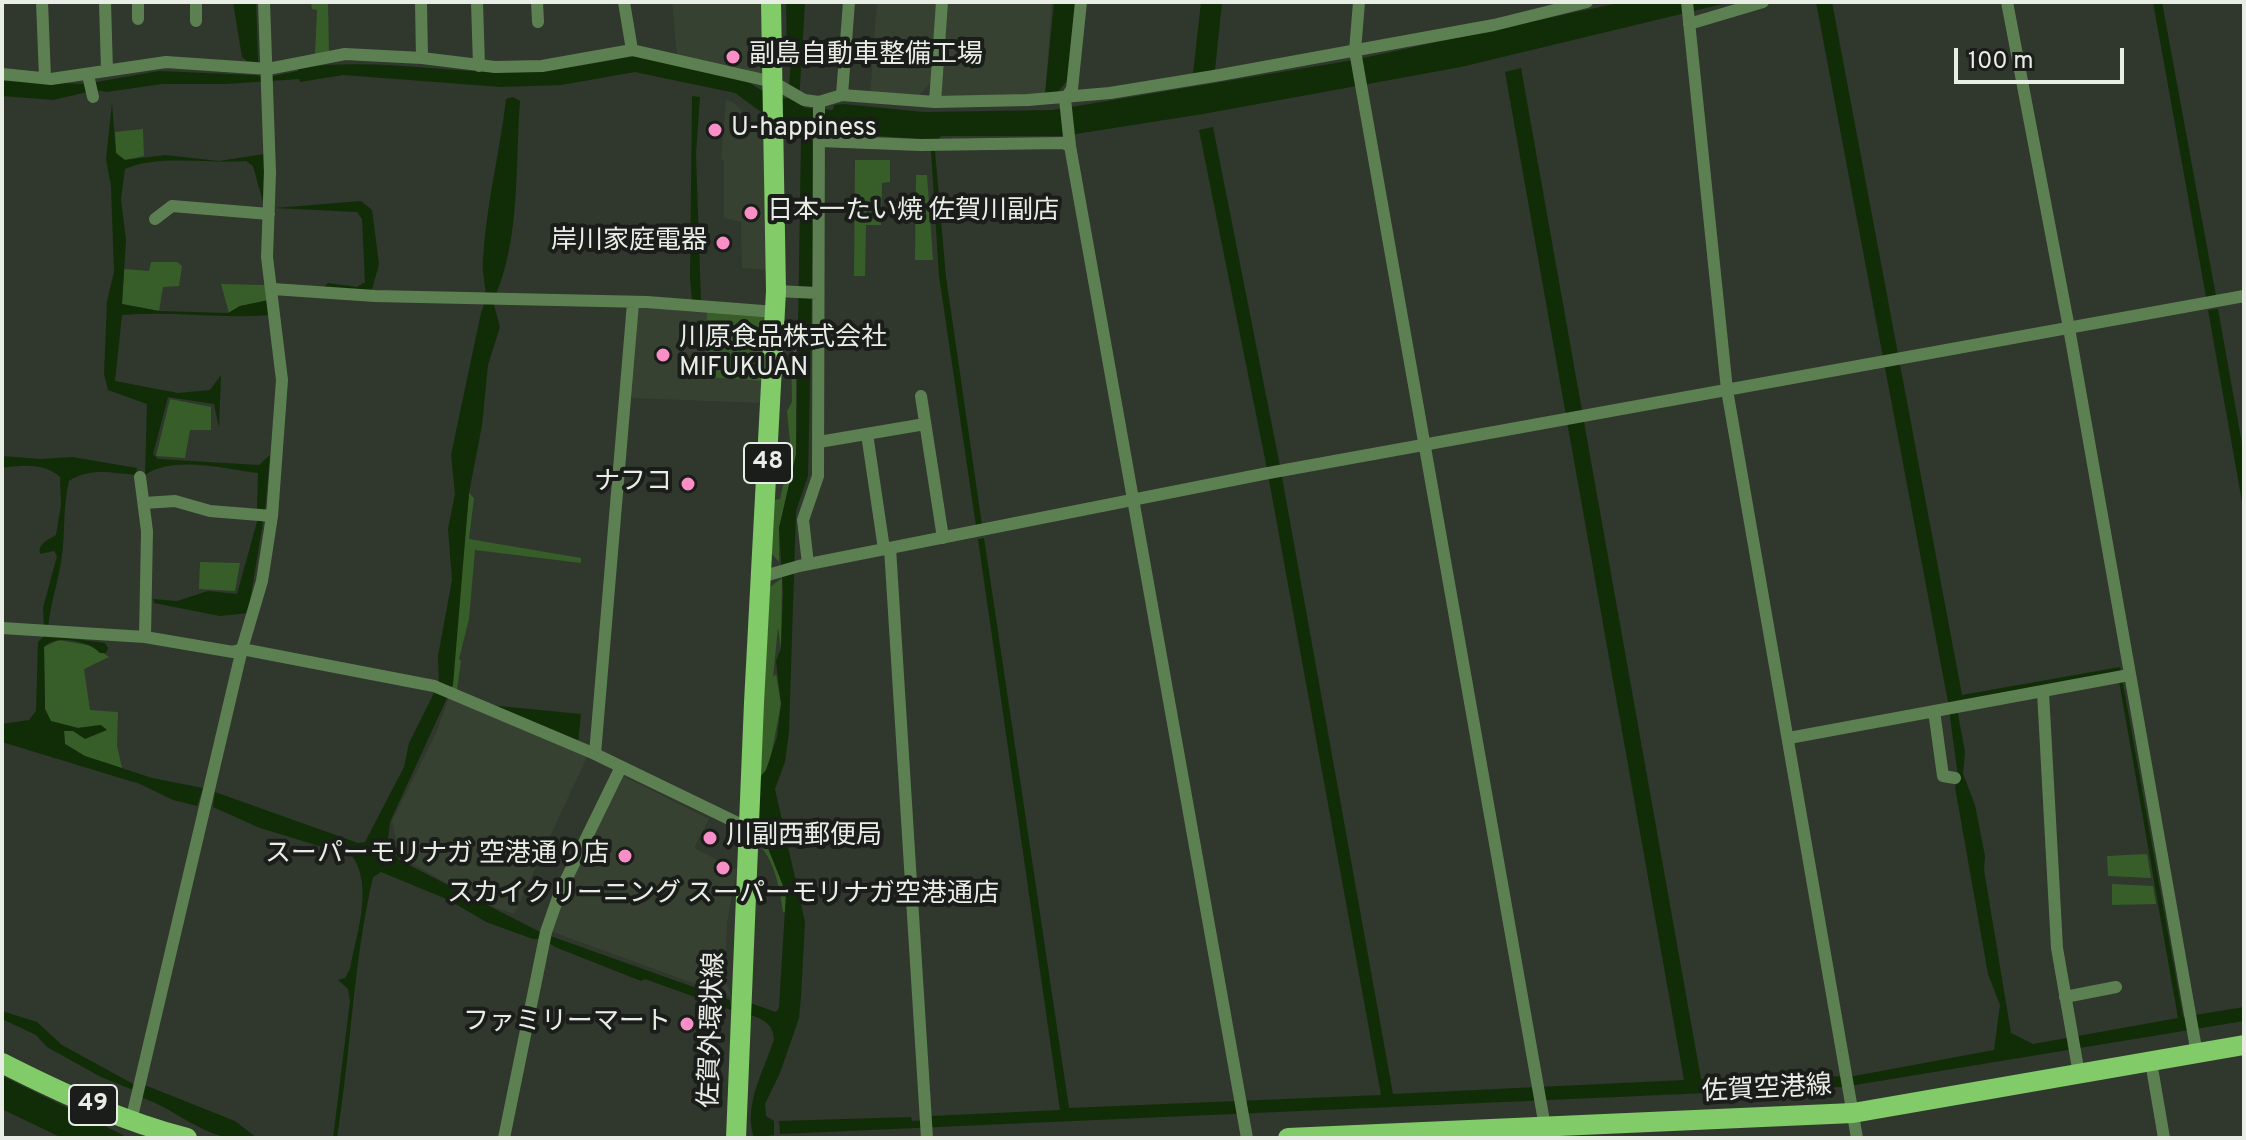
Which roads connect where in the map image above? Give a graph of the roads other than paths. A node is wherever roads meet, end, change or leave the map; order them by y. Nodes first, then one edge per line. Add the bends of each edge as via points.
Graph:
1 (42, 2) edge
2 (105, 2) edge
3 (138, 2) edge
4 (196, 2) edge
5 (264, 2) edge
6 (421, 2) edge
7 (477, 2) edge
8 (537, 2) edge
9 (624, 2) edge
10 (771, 2) edge
11 (849, 2) edge
12 (942, 2) edge
13 (1081, 2) edge
14 (1359, 2) edge
15 (1587, 2) edge
16 (1687, 2) edge
17 (1763, 2) edge
18 (2007, 2) edge
19 (138, 19) dead end
20 (196, 21) dead end
21 (538, 22) dead end
22 (1689, 24) junction
23 (632, 50) junction
24 (1355, 51) junction
25 (422, 58) junction
26 (479, 66) junction
27 (107, 71) junction
28 (2, 74) edge
29 (268, 75) junction
30 (89, 77) junction
31 (45, 78) junction
32 (779, 87) junction
33 (842, 95) junction
34 (93, 97) dead end
35 (1065, 99) junction
36 (935, 102) junction
37 (820, 105) junction
38 (820, 135) junction
39 (1070, 146) junction
40 (269, 214) junction
41 (155, 219) dead end
42 (273, 289) junction
43 (818, 293) junction
44 (2244, 296) edge
45 (782, 298) junction
46 (633, 303) junction
47 (2069, 328) junction
48 (1727, 390) junction
49 (921, 396) dead end
50 (925, 424) junction
51 (867, 434) junction
52 (819, 442) junction
53 (1425, 445) junction
54 (140, 477) dead end
55 (1134, 501) junction
56 (144, 503) junction
57 (272, 516) junction
58 (943, 538) junction
59 (887, 549) junction
60 (803, 565) junction
61 (769, 574) junction
62 (2, 628) edge
63 (145, 637) junction
64 (242, 649) junction
65 (2122, 676) junction
66 (2043, 692) junction
67 (1939, 710) junction
68 (1789, 738) junction
69 (595, 754) junction
70 (620, 769) junction
71 (1955, 778) dead end
72 (748, 828) junction
73 (2116, 987) dead end
74 (2065, 997) junction
75 (2195, 1045) junction
76 (2244, 1045) edge
77 (2151, 1062) junction
78 (2, 1063) edge
79 (2077, 1064) junction
80 (1853, 1113) junction
81 (131, 1121) junction
82 (1546, 1132) edge
83 (926, 1135) edge
84 (187, 1138) edge
85 (504, 1138) edge
86 (736, 1138) edge
87 (1247, 1138) edge
88 (1288, 1138) edge
89 (1857, 1138) edge
90 (2164, 1138) edge

1 - 31 street
2 - 27 street
3 - 19 street
4 - 20 street
5 - 29 street
6 - 25 street
7 - 26 street
8 - 21 street
9 - 23 street
10 - 32 main road, 48
11 - 33 street
12 - 36 street
13 - 35 street via 1072,89
14 - 24 street
15 - 24 street
16 - 22 street
17 - 22 street
18 - 47 street
22 - 48 street
23 - 26 street via 563,64
23 - 32 street
24 - 35 street
24 - 53 street
25 - 26 street
25 - 29 street via 345,54
27 - 29 street via 166,62
27 - 30 street
28 - 31 street
29 - 40 street
30 - 31 street
30 - 34 street
32 - 37 street
32 - 45 main road, 48
33 - 36 street
33 - 37 street
35 - 36 street
35 - 39 street
37 - 38 street
38 - 39 street via 920,145
38 - 43 street
39 - 55 street
40 - 41 street via 172,206
40 - 42 street via 267,257
42 - 46 street
42 - 57 street via 282,380
43 - 45 street
43 - 52 street
44 - 47 street
45 - 46 street
45 - 61 main road, 48
46 - 69 street
47 - 48 street
47 - 65 street
48 - 53 street
48 - 68 street
49 - 50 street
50 - 51 street
50 - 58 street
51 - 52 street
51 - 59 street
52 - 60 street via 818,476 803,520
53 - 55 street
53 - 82 street
54 - 56 street
55 - 58 street
55 - 87 street
56 - 57 street via 175,501 210,511
56 - 63 street
57 - 64 street via 262,581
58 - 59 street
59 - 60 street
59 - 83 street
60 - 61 street
61 - 72 main road, 48
62 - 63 street
63 - 64 street via 233,652
64 - 69 street via 434,686
64 - 81 street
65 - 66 street
65 - 75 street
66 - 67 street
66 - 74 street via 2051,870
67 - 68 street
67 - 71 street via 1940,765 1943,776
68 - 80 street
69 - 70 street
70 - 72 street
70 - 85 street via 544,936
72 - 86 main road, 佐賀外環状線 / 48
73 - 74 street
74 - 79 street
75 - 76 main road, 佐賀空港線
75 - 77 main road, 佐賀空港線
77 - 79 main road, 佐賀空港線
77 - 90 street
78 - 81 main road, 49
79 - 80 main road, 佐賀空港線
80 - 82 main road, 佐賀空港線
80 - 89 street
81 - 84 main road, 49
82 - 88 main road, 佐賀空港線

